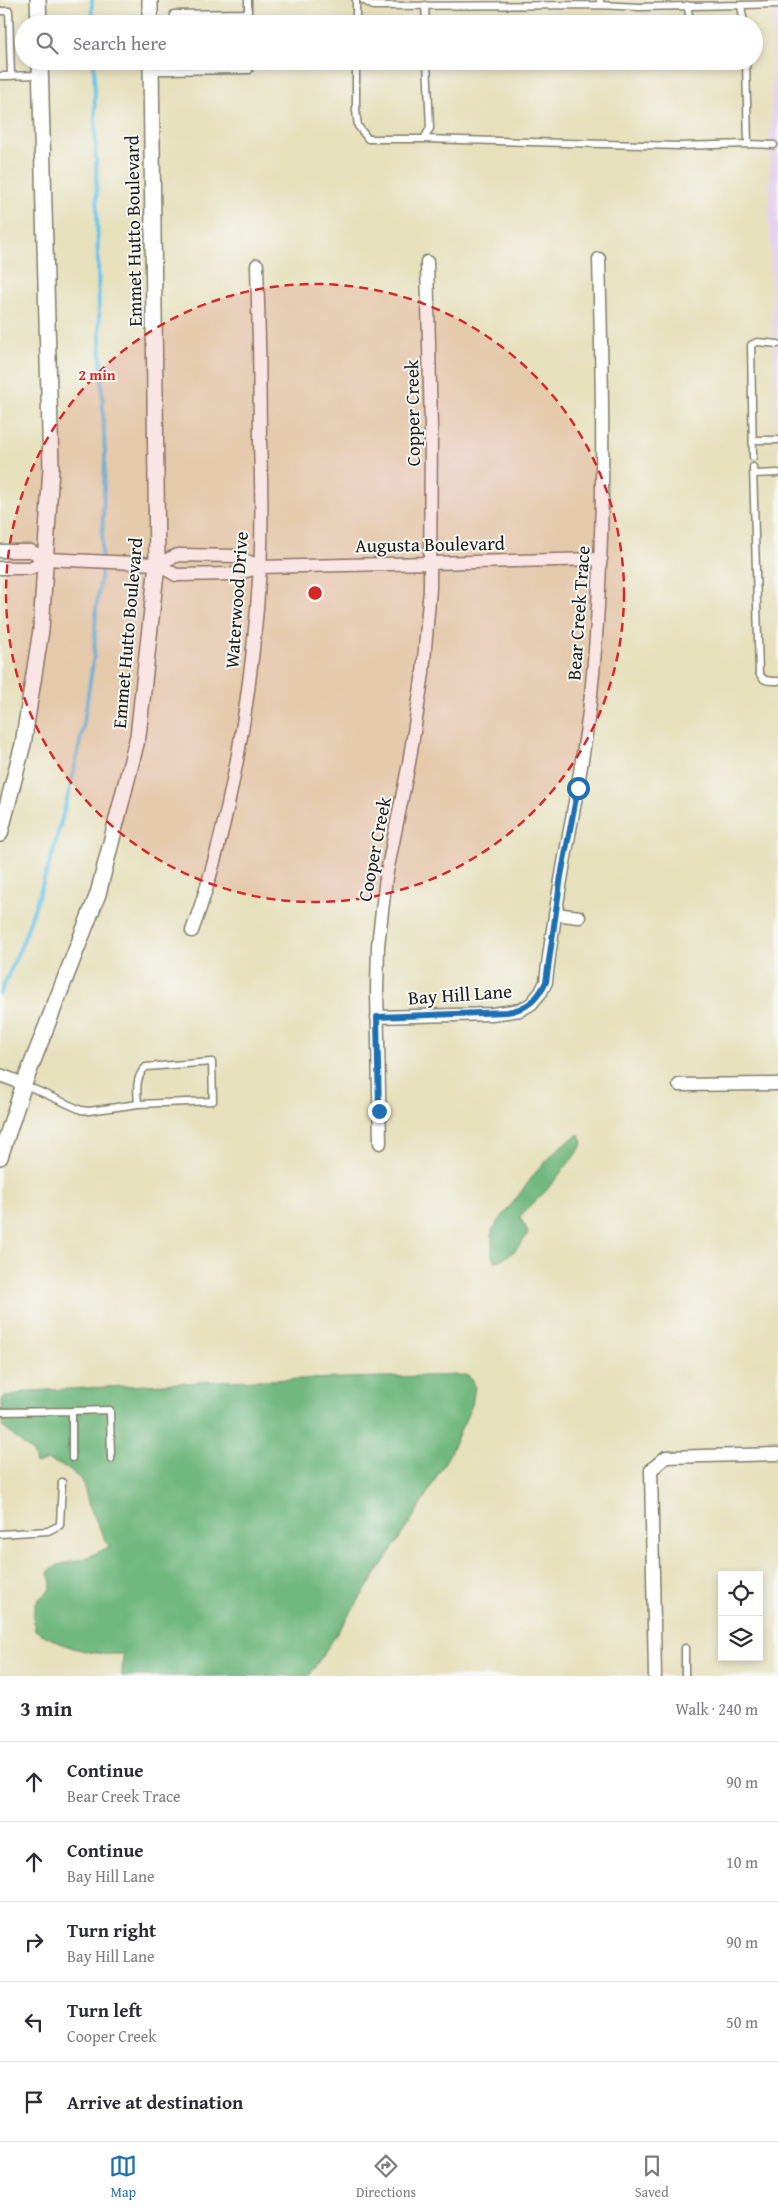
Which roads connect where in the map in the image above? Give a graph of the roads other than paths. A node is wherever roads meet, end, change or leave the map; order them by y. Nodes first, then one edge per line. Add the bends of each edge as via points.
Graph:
1 (38, 0) edge
2 (150, 0) edge
3 (248, 0) edge
4 (356, 0) edge
5 (363, 0) edge
6 (600, 2) edge
7 (778, 4) edge
8 (687, 5) junction
9 (741, 5) junction
10 (425, 6) junction
11 (0, 11) edge
12 (248, 13) joint
13 (39, 15) edge
14 (150, 15) edge
15 (174, 15) edge
16 (356, 15) edge
17 (426, 15) edge
18 (689, 15) edge
19 (743, 15) edge
20 (33, 70) edge
21 (40, 70) edge
22 (151, 70) edge
23 (170, 70) edge
24 (249, 70) edge
25 (356, 70) edge
26 (427, 70) edge
27 (746, 70) edge
28 (175, 71) joint
29 (0, 76) edge
30 (11, 76) junction
31 (424, 139) junction
32 (748, 144) junction
33 (774, 145) dead end
34 (599, 259) dead end
35 (427, 262) dead end
36 (257, 264) dead end
37 (778, 344) edge
38 (753, 440) junction
39 (778, 440) edge
40 (753, 457) dead end
41 (778, 473) edge
42 (0, 551) edge
43 (46, 559) junction
44 (601, 559) junction
45 (430, 563) junction
46 (157, 564) junction
47 (260, 567) junction
48 (0, 568) edge
49 (778, 681) edge
50 (0, 834) edge
51 (555, 914) junction
52 (579, 917) dead end
53 (192, 931) dead end
54 (547, 966) joint
55 (377, 1017) junction
56 (0, 1075) edge
57 (24, 1084) junction
58 (778, 1084) edge
59 (679, 1085) dead end
60 (138, 1104) junction
61 (380, 1143) dead end
62 (0, 1157) edge
63 (72, 1411) junction
64 (0, 1412) edge
65 (778, 1454) edge
66 (72, 1458) dead end
67 (111, 1458) dead end
68 (62, 1482) dead end
69 (0, 1534) edge
70 (685, 1648) dead end
71 (655, 1676) edge
72 (685, 1676) edge

1 - 13 street
2 - 14 street
3 - 12 lane
4 - 16 lane
5 - 10 lane via 373,6
6 - 8 lane via 638,7
6 - 10 lane
7 - 9 lane
8 - 9 lane
8 - 18 lane
9 - 19 lane
10 - 17 lane
11 - 30 lane via 9,11
12 - 15 lane
20 - 30 lane
21 - 43 street via 51,468
22 - 46 street, Emmet Hutto Boulevard
23 - 28 lane
24 - 28 lane
25 - 31 lane via 358,126 368,139
26 - 31 lane via 430,128
27 - 32 lane
29 - 30 lane
31 - 32 lane via 680,146
32 - 33 lane
34 - 44 street, Bear Creek Trace
35 - 45 street, Copper Creek via 431,398
36 - 47 street, Waterwood Drive
37 - 38 lane via 757,342 751,345
38 - 39 lane
38 - 40 lane
41 - 49 lane via 754,471 759,673 767,681
42 - 43 street, Augusta Boulevard via 31,551
43 - 46 street, Augusta Boulevard
43 - 48 street, Augusta Boulevard via 32,568
43 - 50 street via 41,630 23,744
44 - 45 street, Augusta Boulevard
44 - 51 street, Bear Creek Trace via 591,695
45 - 47 street, Augusta Boulevard
45 - 55 street, Cooper Creek via 416,719 383,899 378,945
46 - 47 street, Augusta Boulevard via 176,575 236,574
46 - 47 street, Augusta Boulevard via 178,555 236,556
46 - 57 street, Emmet Hutto Boulevard via 138,736 98,894
47 - 53 street, Waterwood Drive via 250,677 238,746 214,858
51 - 52 street
51 - 54 street, Bear Creek Trace
54 - 55 street, Bay Hill Lane via 546,982 541,992 531,1004 520,1010 492,1014
55 - 61 street, Cooper Creek
56 - 57 street
57 - 60 lane via 81,1110
57 - 62 street, Emmet Hutto Boulevard
58 - 59 street
60 - 60 lane via 213,1101 212,1062 146,1067 139,1075
63 - 64 lane
63 - 66 lane
63 - 67 lane via 110,1410
65 - 71 street via 666,1457 651,1470
68 - 69 lane via 60,1525 48,1531
70 - 72 lane

